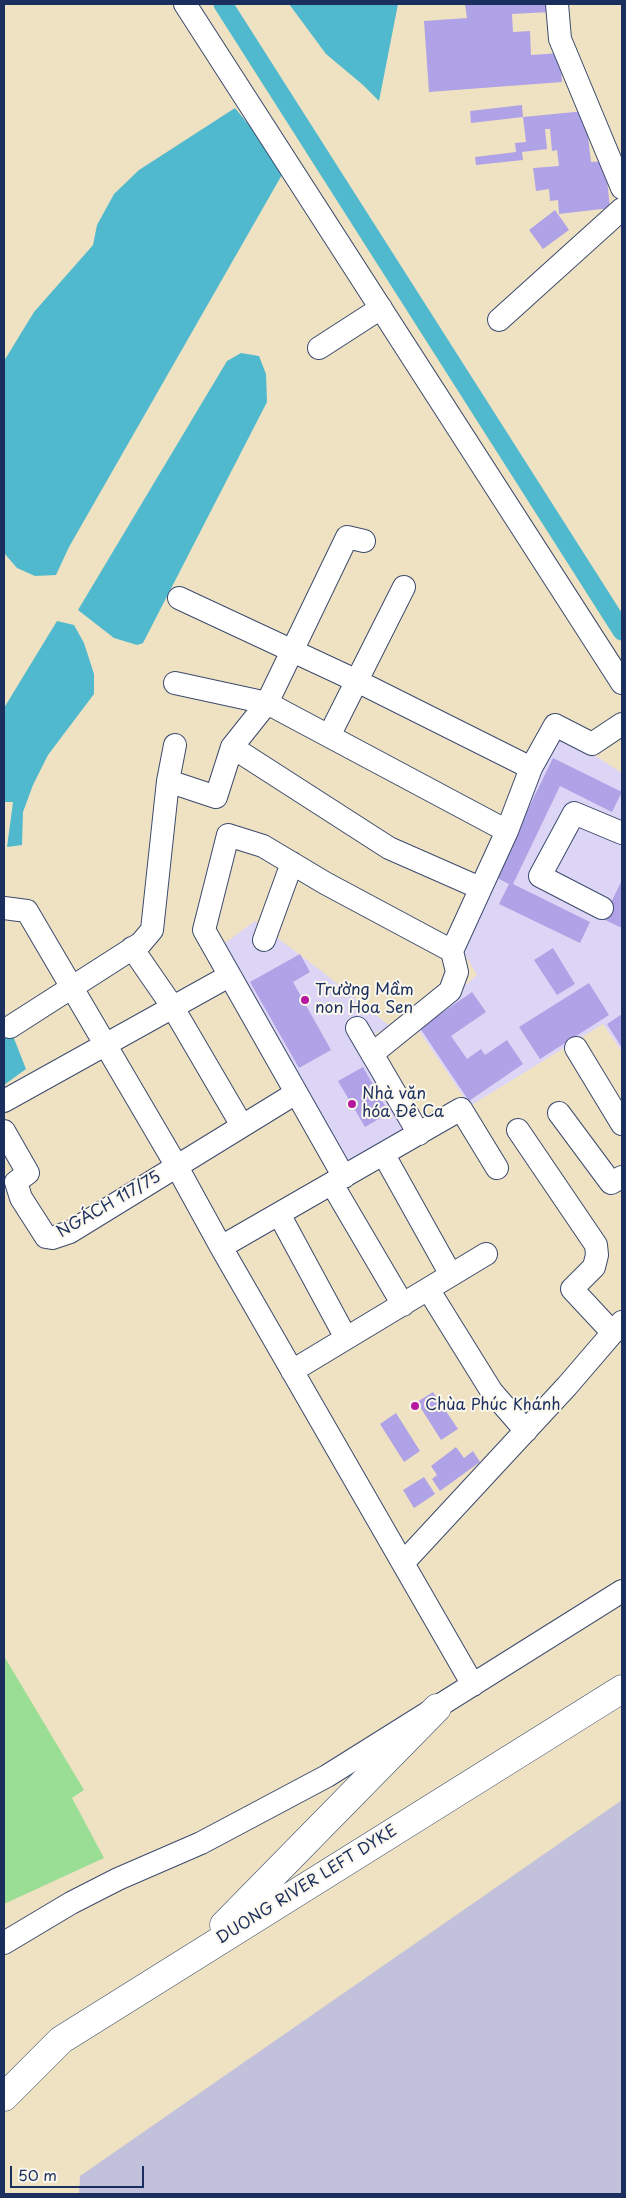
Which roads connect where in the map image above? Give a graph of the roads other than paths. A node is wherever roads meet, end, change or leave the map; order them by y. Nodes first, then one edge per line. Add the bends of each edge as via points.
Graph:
1 (185, 4) edge
2 (557, 4) edge
3 (622, 188) edge
4 (622, 209) edge
5 (381, 308) junction
6 (499, 320) dead end
7 (319, 348) dead end
8 (364, 541) dead end
9 (404, 587) dead end
10 (179, 598) dead end
11 (292, 650) junction
12 (357, 681) junction
13 (176, 683) dead end
14 (622, 683) edge
15 (267, 703) junction
16 (622, 724) edge
17 (329, 736) junction
18 (175, 745) dead end
19 (232, 747) junction
20 (531, 768) junction
21 (168, 782) junction
22 (507, 830) junction
23 (622, 833) edge
24 (292, 863) junction
25 (480, 888) junction
26 (4, 908) edge
27 (602, 908) dead end
28 (264, 940) dead end
29 (132, 948) junction
30 (452, 951) junction
31 (229, 976) junction
32 (71, 986) junction
33 (172, 1006) junction
34 (10, 1027) dead end
35 (356, 1028) dead end
36 (105, 1046) junction
37 (576, 1048) dead end
38 (372, 1054) junction
39 (296, 1093) junction
40 (4, 1102) edge
41 (559, 1113) dead end
42 (241, 1124) junction
43 (622, 1124) edge
44 (518, 1130) dead end
45 (4, 1131) edge
46 (420, 1134) junction
47 (384, 1155) junction
48 (176, 1165) junction
49 (497, 1168) dead end
50 (622, 1177) edge
51 (338, 1180) junction
52 (279, 1214) junction
53 (221, 1247) junction
54 (486, 1254) dead end
55 (451, 1275) junction
56 (428, 1289) junction
57 (403, 1305) junction
58 (617, 1327) edge
59 (346, 1338) junction
60 (292, 1371) junction
61 (526, 1431) junction
62 (403, 1563) junction
63 (622, 1591) edge
64 (473, 1685) junction
65 (622, 1689) edge
66 (437, 1708) junction
67 (4, 1943) edge
68 (191, 1958) junction
69 (4, 2096) edge

1 - 5 street
2 - 3 street via 560,39
4 - 6 street
5 - 7 street
5 - 14 street
8 - 11 street via 347,537
9 - 12 street
10 - 11 street
11 - 12 street
11 - 15 street
12 - 17 street
12 - 20 street
13 - 15 street
15 - 17 street
15 - 19 street
16 - 20 street via 592,744 555,725
17 - 22 street
18 - 21 street
19 - 21 street via 216,797
19 - 25 street via 389,848
20 - 22 street
21 - 29 street via 152,930
22 - 25 street
23 - 27 street via 574,813 540,876
24 - 28 street
24 - 30 street
24 - 31 street via 263,846 228,835 204,930
25 - 30 street
26 - 32 street via 27,911
29 - 32 street
29 - 33 street
30 - 38 street via 458,972 450,991
31 - 33 street
31 - 39 street
32 - 34 street
32 - 36 street
33 - 36 street
33 - 42 street
35 - 38 street
36 - 40 street
36 - 48 street
37 - 43 street
38 - 46 street
39 - 42 street
39 - 51 street
41 - 50 street via 611,1183
42 - 48 street
44 - 58 street via 596,1245 594,1267 572,1289
45 - 48 street, NGÁCH 117/75 via 28,1173 16,1182 21,1198 46,1237 70,1232
46 - 47 street
46 - 49 street via 461,1109
47 - 51 street
47 - 55 street
48 - 53 street
51 - 52 street
51 - 57 street
52 - 53 street
52 - 59 street
53 - 60 street
54 - 55 street
55 - 56 street
56 - 57 street
56 - 61 street via 492,1392
57 - 59 street
58 - 61 street
59 - 60 street
60 - 62 street
61 - 62 street
62 - 64 street
63 - 64 street
64 - 66 street
65 - 68 main road, DUONG RIVER LEFT DYKE
66 - 67 street via 280,1802 201,1843 71,1903
66 - 68 main road
68 - 69 main road, DUONG RIVER LEFT DYKE via 61,2040

